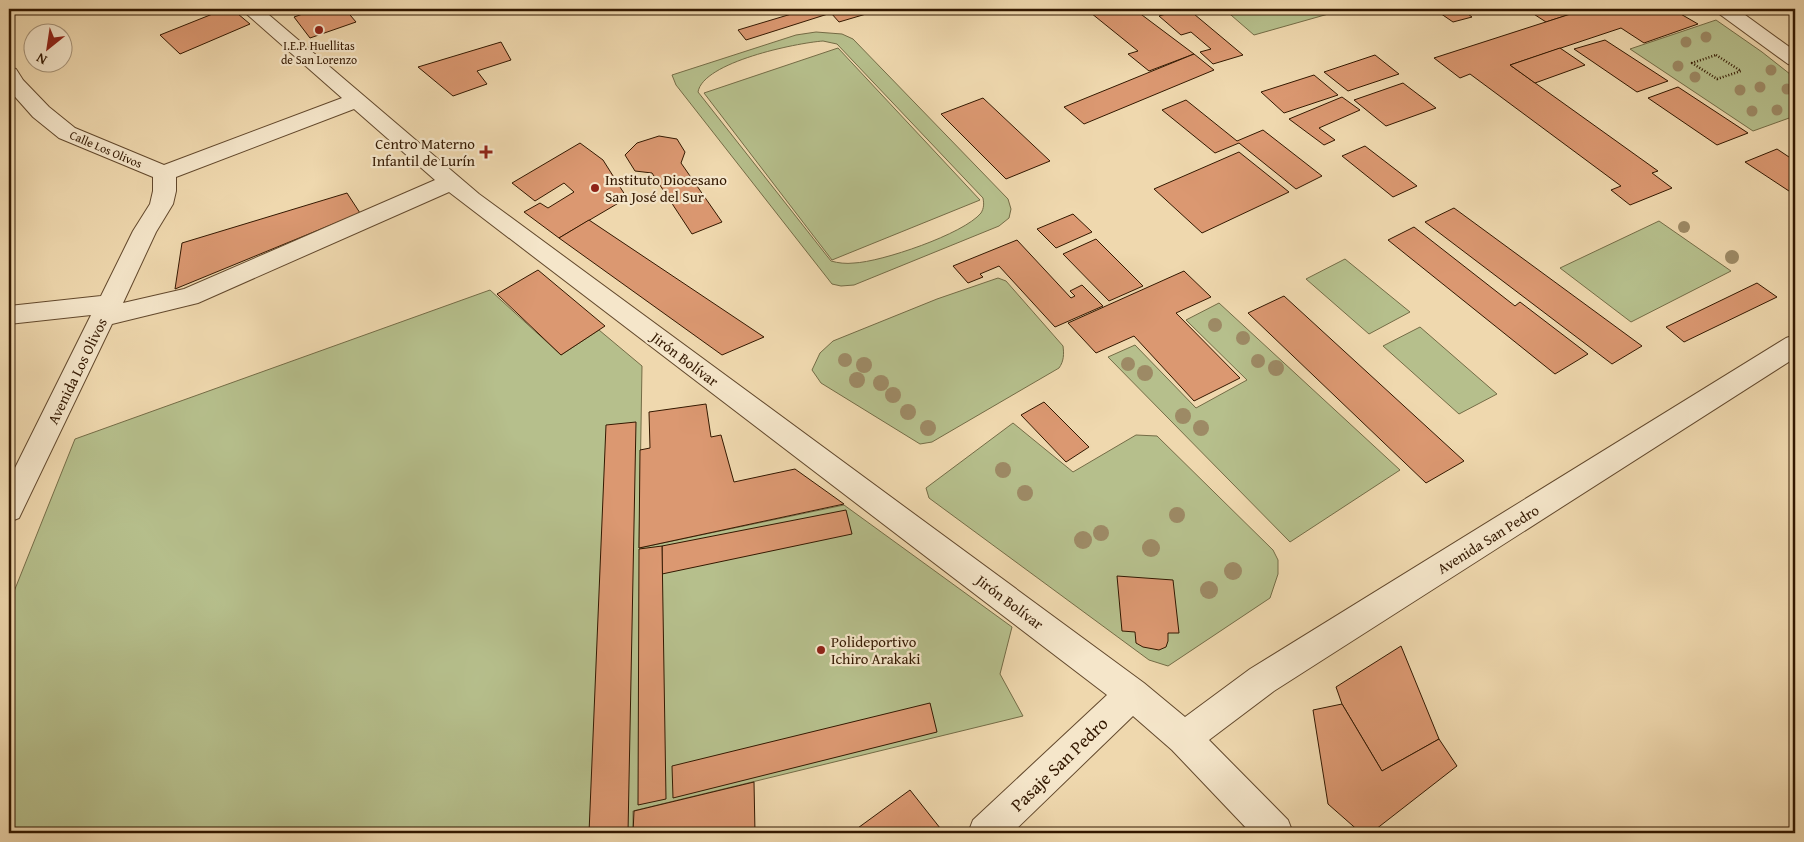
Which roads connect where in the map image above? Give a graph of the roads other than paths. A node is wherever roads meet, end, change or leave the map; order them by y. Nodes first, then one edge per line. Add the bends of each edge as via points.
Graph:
1 (1725, 9) edge
2 (256, 10) edge
3 (1795, 60) edge
4 (9, 73) edge
5 (357, 100) junction
6 (164, 173) junction
7 (452, 182) junction
8 (107, 310) junction
9 (9, 315) edge
10 (1795, 345) edge
11 (9, 510) edge
12 (1132, 694) junction
13 (1184, 738) junction
14 (986, 833) edge
15 (1275, 833) edge

1 - 3 street
2 - 5 street, Jirón Bolívar
4 - 6 street, Calle Los Olivos via 40,112 66,133
5 - 6 street
5 - 7 street, Jirón Bolívar
6 - 8 street, Avenida Los Olivos via 164,200 145,231
7 - 8 street via 189,297
7 - 12 street, Jirón Bolívar
8 - 9 street
8 - 11 street, Avenida Los Olivos
10 - 13 street, Avenida San Pedro via 1262,680
12 - 13 street, Jirón Bolívar
12 - 14 street, Pasaje San Pedro
13 - 15 street, Jirón Bolívar

